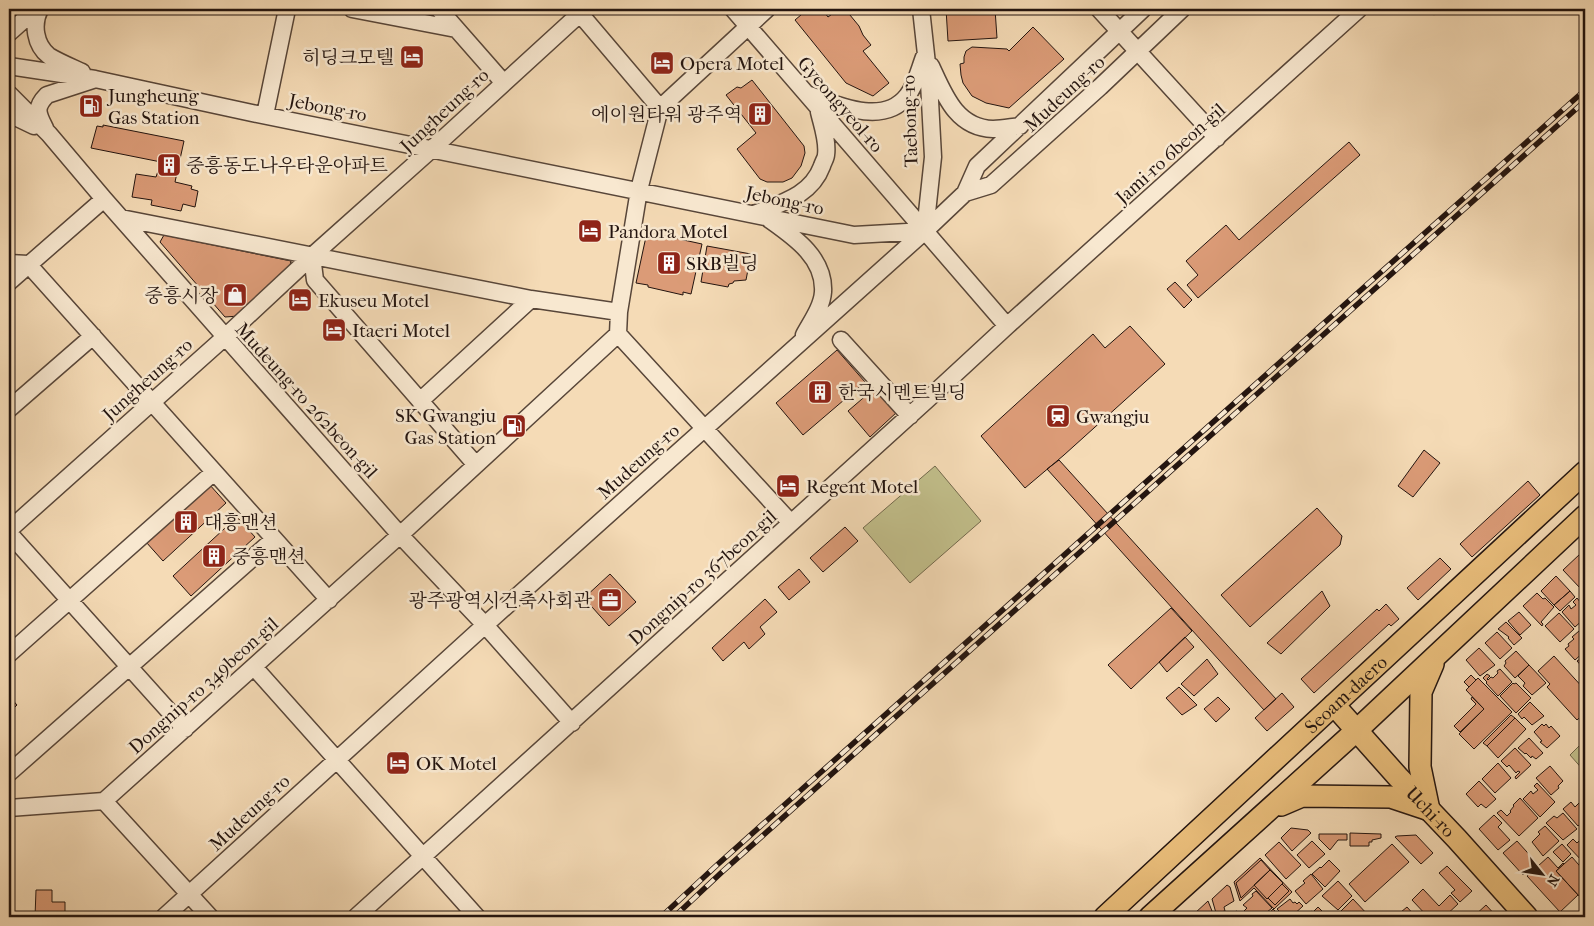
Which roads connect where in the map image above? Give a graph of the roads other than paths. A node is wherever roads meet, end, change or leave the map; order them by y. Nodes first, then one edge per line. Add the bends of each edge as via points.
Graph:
1 (31, 9) edge
2 (36, 9) edge
3 (40, 9) edge
4 (287, 9) edge
5 (352, 9) edge
6 (439, 9) edge
7 (733, 9) edge
8 (767, 9) edge
9 (921, 9) edge
10 (1099, 9) edge
11 (1143, 9) edge
12 (1182, 9) edge
13 (1359, 9) edge
14 (580, 10) edge
15 (9, 22) edge
16 (747, 26) junction
17 (456, 29) junction
18 (1119, 32) junction
19 (9, 33) edge
20 (1138, 51) junction
21 (925, 52) junction
22 (9, 66) edge
23 (95, 79) junction
24 (503, 82) junction
25 (9, 94) edge
26 (806, 94) junction
27 (660, 108) junction
28 (818, 108) junction
29 (9, 114) edge
30 (265, 115) junction
31 (1020, 126) junction
32 (49, 134) junction
33 (1217, 138) junction
34 (433, 148) junction
35 (639, 190) junction
36 (965, 193) junction
37 (104, 199) junction
38 (760, 216) junction
39 (121, 218) junction
40 (925, 232) junction
41 (312, 256) junction
42 (9, 262) edge
43 (28, 264) junction
44 (9, 282) edge
45 (531, 299) junction
46 (618, 312) junction
47 (1007, 326) junction
48 (618, 334) junction
49 (93, 336) junction
50 (225, 337) junction
51 (841, 340) dead end
52 (797, 347) junction
53 (420, 400) junction
54 (151, 402) junction
55 (14, 405) edge
56 (910, 416) junction
57 (705, 428) junction
58 (476, 465) junction
59 (214, 472) junction
60 (1585, 472) edge
61 (1585, 516) edge
62 (791, 523) junction
63 (9, 532) edge
64 (400, 535) junction
65 (274, 539) junction
66 (328, 600) junction
67 (70, 601) junction
68 (485, 625) junction
69 (9, 654) edge
70 (1436, 656) junction
71 (129, 667) junction
72 (254, 667) junction
73 (1334, 705) junction
74 (572, 723) junction
75 (185, 729) junction
76 (1357, 730) junction
77 (336, 759) junction
78 (9, 773) edge
79 (104, 801) junction
80 (9, 808) edge
81 (1270, 810) junction
82 (1429, 810) junction
83 (423, 857) junction
84 (189, 894) junction
85 (164, 917) edge
86 (210, 917) edge
87 (356, 917) edge
88 (477, 917) edge
89 (1105, 917) edge
90 (1150, 917) edge
91 (1527, 917) edge

1 - 15 street
2 - 19 street
3 - 23 street via 35,26 42,48 49,55
4 - 30 street
5 - 17 street
6 - 17 street
7 - 16 street, Gyeongyeol-ro
8 - 16 street
9 - 21 street, Taebong-ro
10 - 18 street
11 - 18 street, Mudeung-ro
12 - 20 street, Mudeung-ro
13 - 33 street, Jami-ro 6beon-gil
14 - 24 street, Jungheung-ro
14 - 27 street, Jungheung-ro
16 - 26 street, Gyeongyeol-ro
16 - 27 street
17 - 24 street
18 - 20 street
18 - 31 street, Mudeung-ro
20 - 33 street
20 - 36 street, Mudeung-ro via 991,185
21 - 26 street via 914,86 899,104 888,109 875,112 853,110
21 - 31 street via 949,103 962,118 979,127 993,129
21 - 40 street, Taebong-ro via 933,157
22 - 23 street, Jebong-ro
23 - 30 street, Jebong-ro
23 - 32 street via 47,95 42,100 38,114
24 - 34 street, Jungheung-ro
25 - 32 street, Mudeung-ro 262beon-gil
26 - 28 street, Gyeongyeol-ro
27 - 35 street
28 - 38 street via 826,154 820,173 812,185 796,198
28 - 40 street, Gyeongyeol-ro
29 - 32 street
30 - 34 street, Jebong-ro
31 - 36 street, Mudeung-ro via 977,166
32 - 37 street, Mudeung-ro 262beon-gil
33 - 47 street, Jami-ro 6beon-gil
34 - 35 street, Jebong-ro
34 - 41 street, Jungheung-ro
35 - 38 street, Jebong-ro
35 - 46 street
36 - 40 street, Mudeung-ro
37 - 39 street, Mudeung-ro 262beon-gil
37 - 43 street
38 - 40 street, Jebong-ro via 854,235
38 - 52 street via 807,250 821,279 823,292 819,307
39 - 41 street
39 - 50 street, Mudeung-ro 262beon-gil
40 - 47 street, Gyeongyeol-ro
40 - 52 street, Mudeung-ro
41 - 45 street
41 - 50 street, Jungheung-ro
41 - 53 street via 315,280
42 - 43 street
43 - 44 street
43 - 49 street
45 - 46 street
45 - 53 street
46 - 48 street
47 - 56 street, Dongnip-ro 367beon-gil
48 - 57 street
48 - 58 street, Dongnip-ro 349beon-gil
49 - 54 street
49 - 55 street
50 - 54 street, Jungheung-ro
50 - 64 street, Mudeung-ro 262beon-gil
51 - 56 street
52 - 57 street, Mudeung-ro
53 - 58 street
54 - 59 street
54 - 63 street, Jungheung-ro
56 - 62 street, Dongnip-ro 367beon-gil
57 - 62 street
57 - 68 street, Mudeung-ro
58 - 64 street, Dongnip-ro 349beon-gil
59 - 65 street
59 - 67 street
60 - 73 main road, Seoam-daero
61 - 70 main road, Seoam-daero
62 - 74 street, Dongnip-ro 367beon-gil
63 - 67 street
64 - 66 street, Dongnip-ro 349beon-gil
64 - 68 street, Mudeung-ro 262beon-gil
65 - 66 street
65 - 71 street
66 - 72 street, Dongnip-ro 349beon-gil
67 - 69 street
67 - 71 street
68 - 74 street, Mudeung-ro 262beon-gil
68 - 77 street, Mudeung-ro
70 - 76 main road, Seoam-daero
70 - 82 main road via 1421,692 1420,767
71 - 75 street
71 - 78 street
72 - 75 street, Dongnip-ro 349beon-gil
72 - 77 street
73 - 76 main road, Uchi-ro
73 - 89 main road, Seoam-daero
74 - 83 street, Dongnip-ro 367beon-gil
75 - 79 street, Dongnip-ro 349beon-gil
76 - 81 main road, Seoam-daero
76 - 82 main road, Uchi-ro
77 - 83 street
77 - 84 street, Mudeung-ro
79 - 80 street
79 - 84 street
81 - 82 main road via 1302,796 1391,797
81 - 90 main road, Seoam-daero
82 - 91 main road, Uchi-ro
83 - 87 street, Dongnip-ro 367beon-gil
83 - 88 street
84 - 85 street, Mudeung-ro
84 - 86 street

